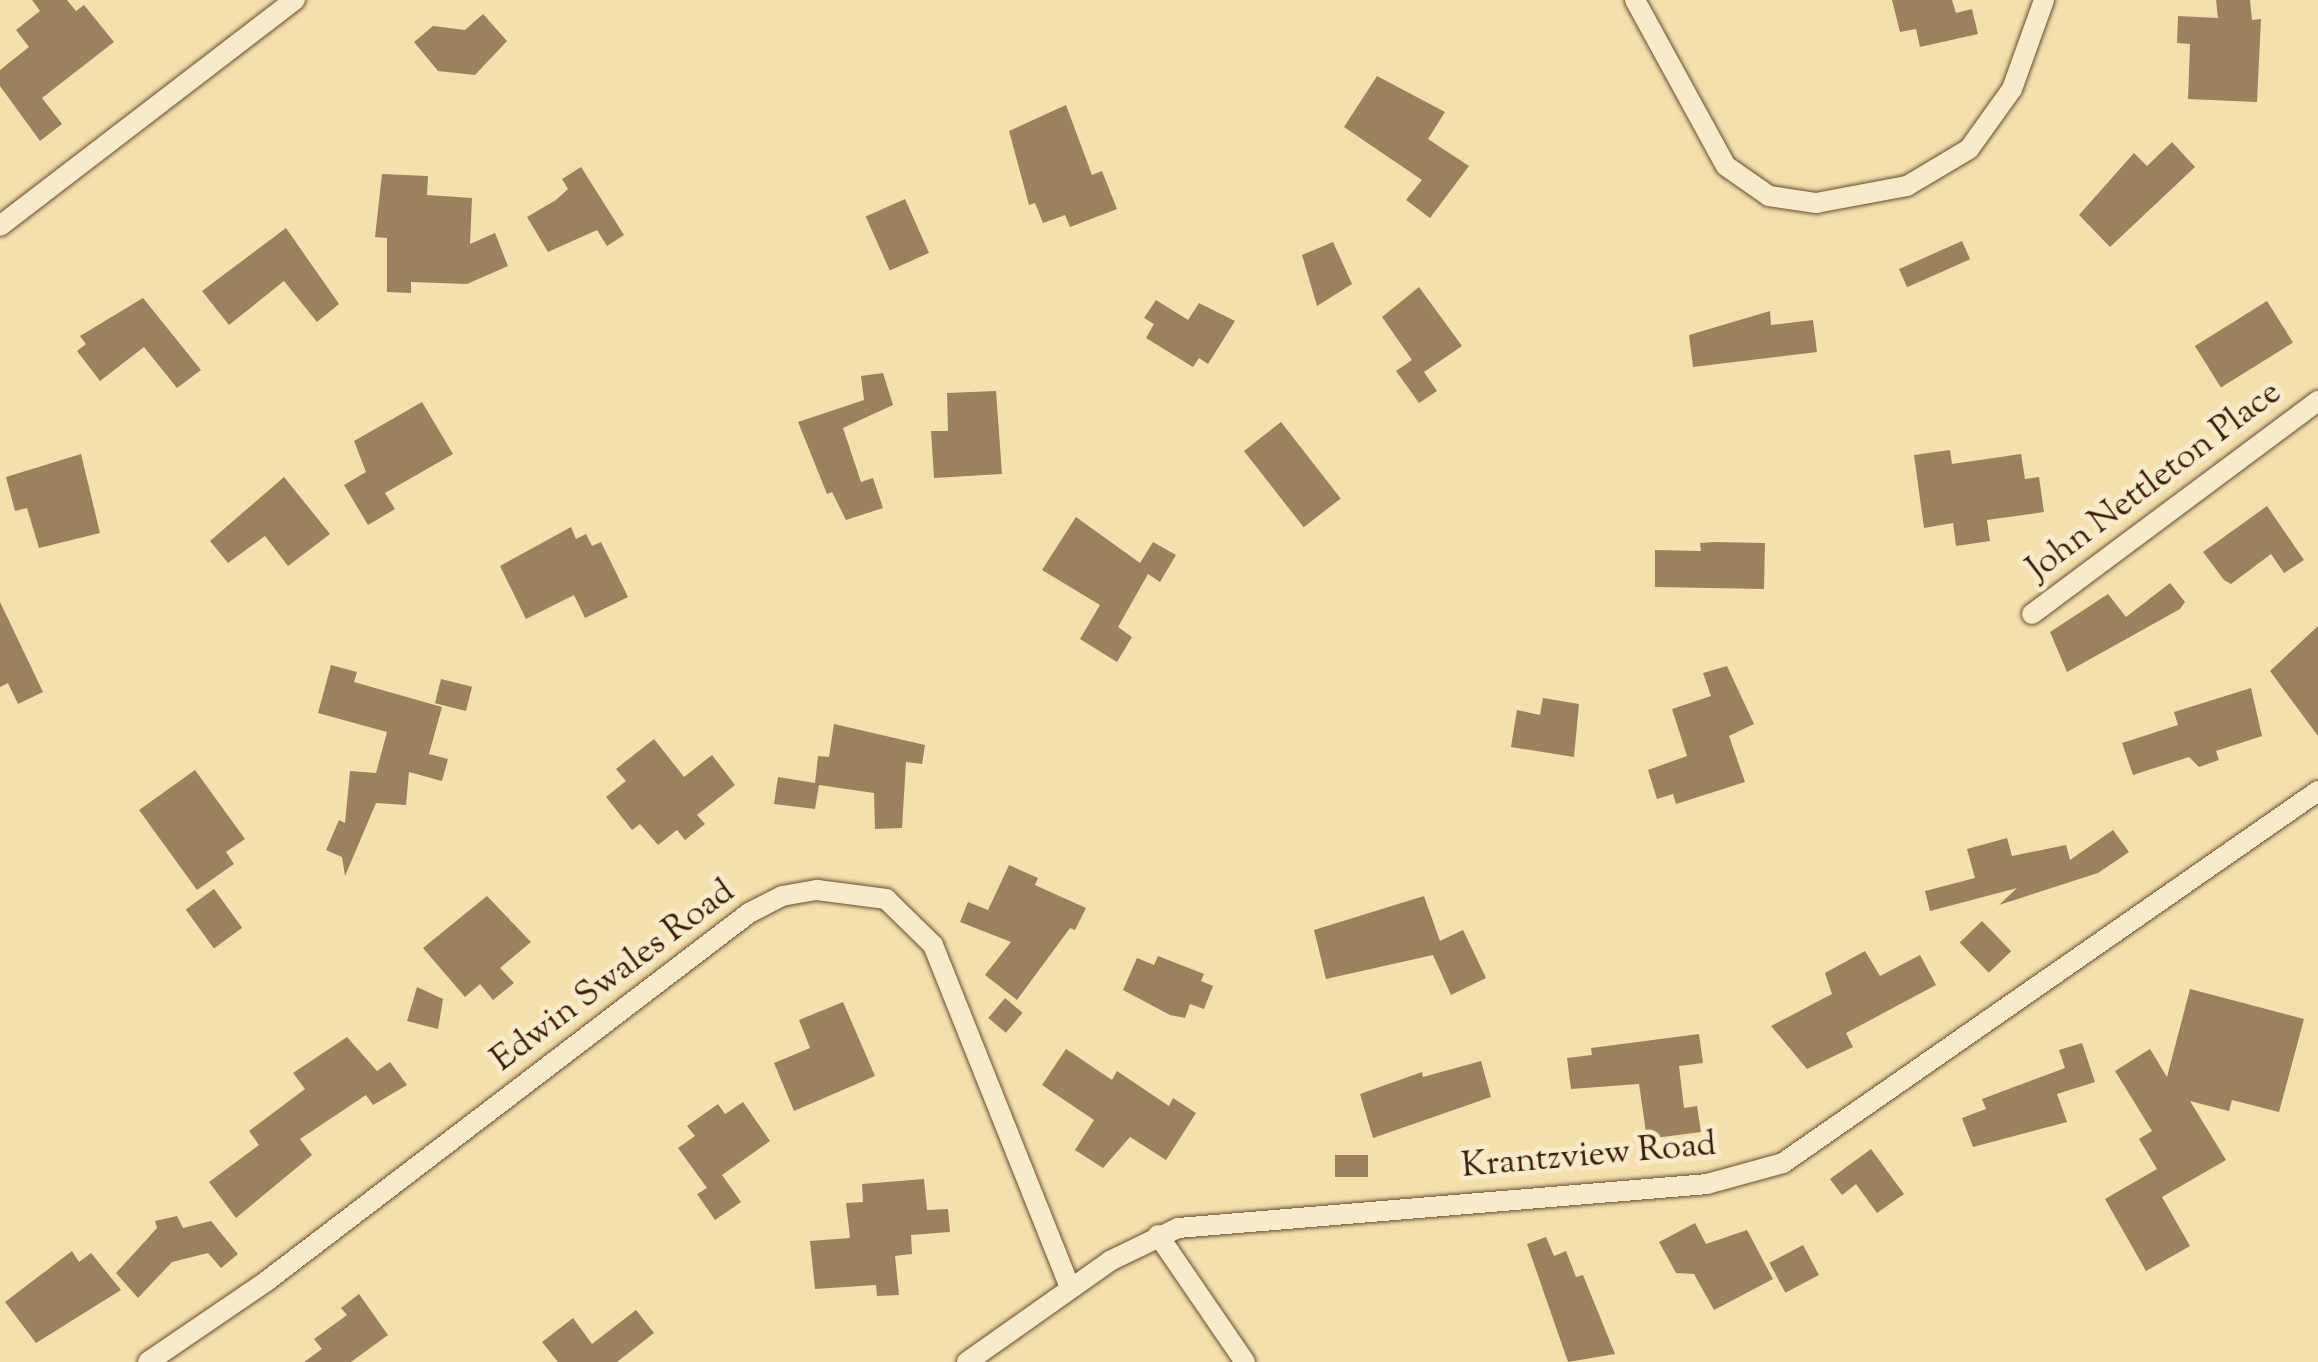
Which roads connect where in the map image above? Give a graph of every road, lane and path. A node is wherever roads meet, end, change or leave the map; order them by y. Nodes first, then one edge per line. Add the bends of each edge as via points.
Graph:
1 (296, 0) edge
2 (1635, 0) edge
3 (2044, 0) edge
4 (0, 226) edge
5 (2318, 401) edge
6 (2032, 614) dead end
7 (2318, 791) edge
8 (1158, 1235) junction
9 (1070, 1288) junction
10 (148, 1362) edge
11 (967, 1362) edge
12 (1245, 1362) edge

1 - 4 street
2 - 3 street via 1726,166 1761,193 1816,203 1907,186 1968,149 2012,89
5 - 6 street, John Nettleton Place
7 - 8 street, Krantzview Road via 1783,1164 1707,1184 1416,1205
8 - 9 street, Krantzview Road
8 - 12 street
9 - 10 street, Edwin Swales Road via 933,945 886,900 817,890 782,896 749,912 357,1213
9 - 11 street, Krantzview Road

